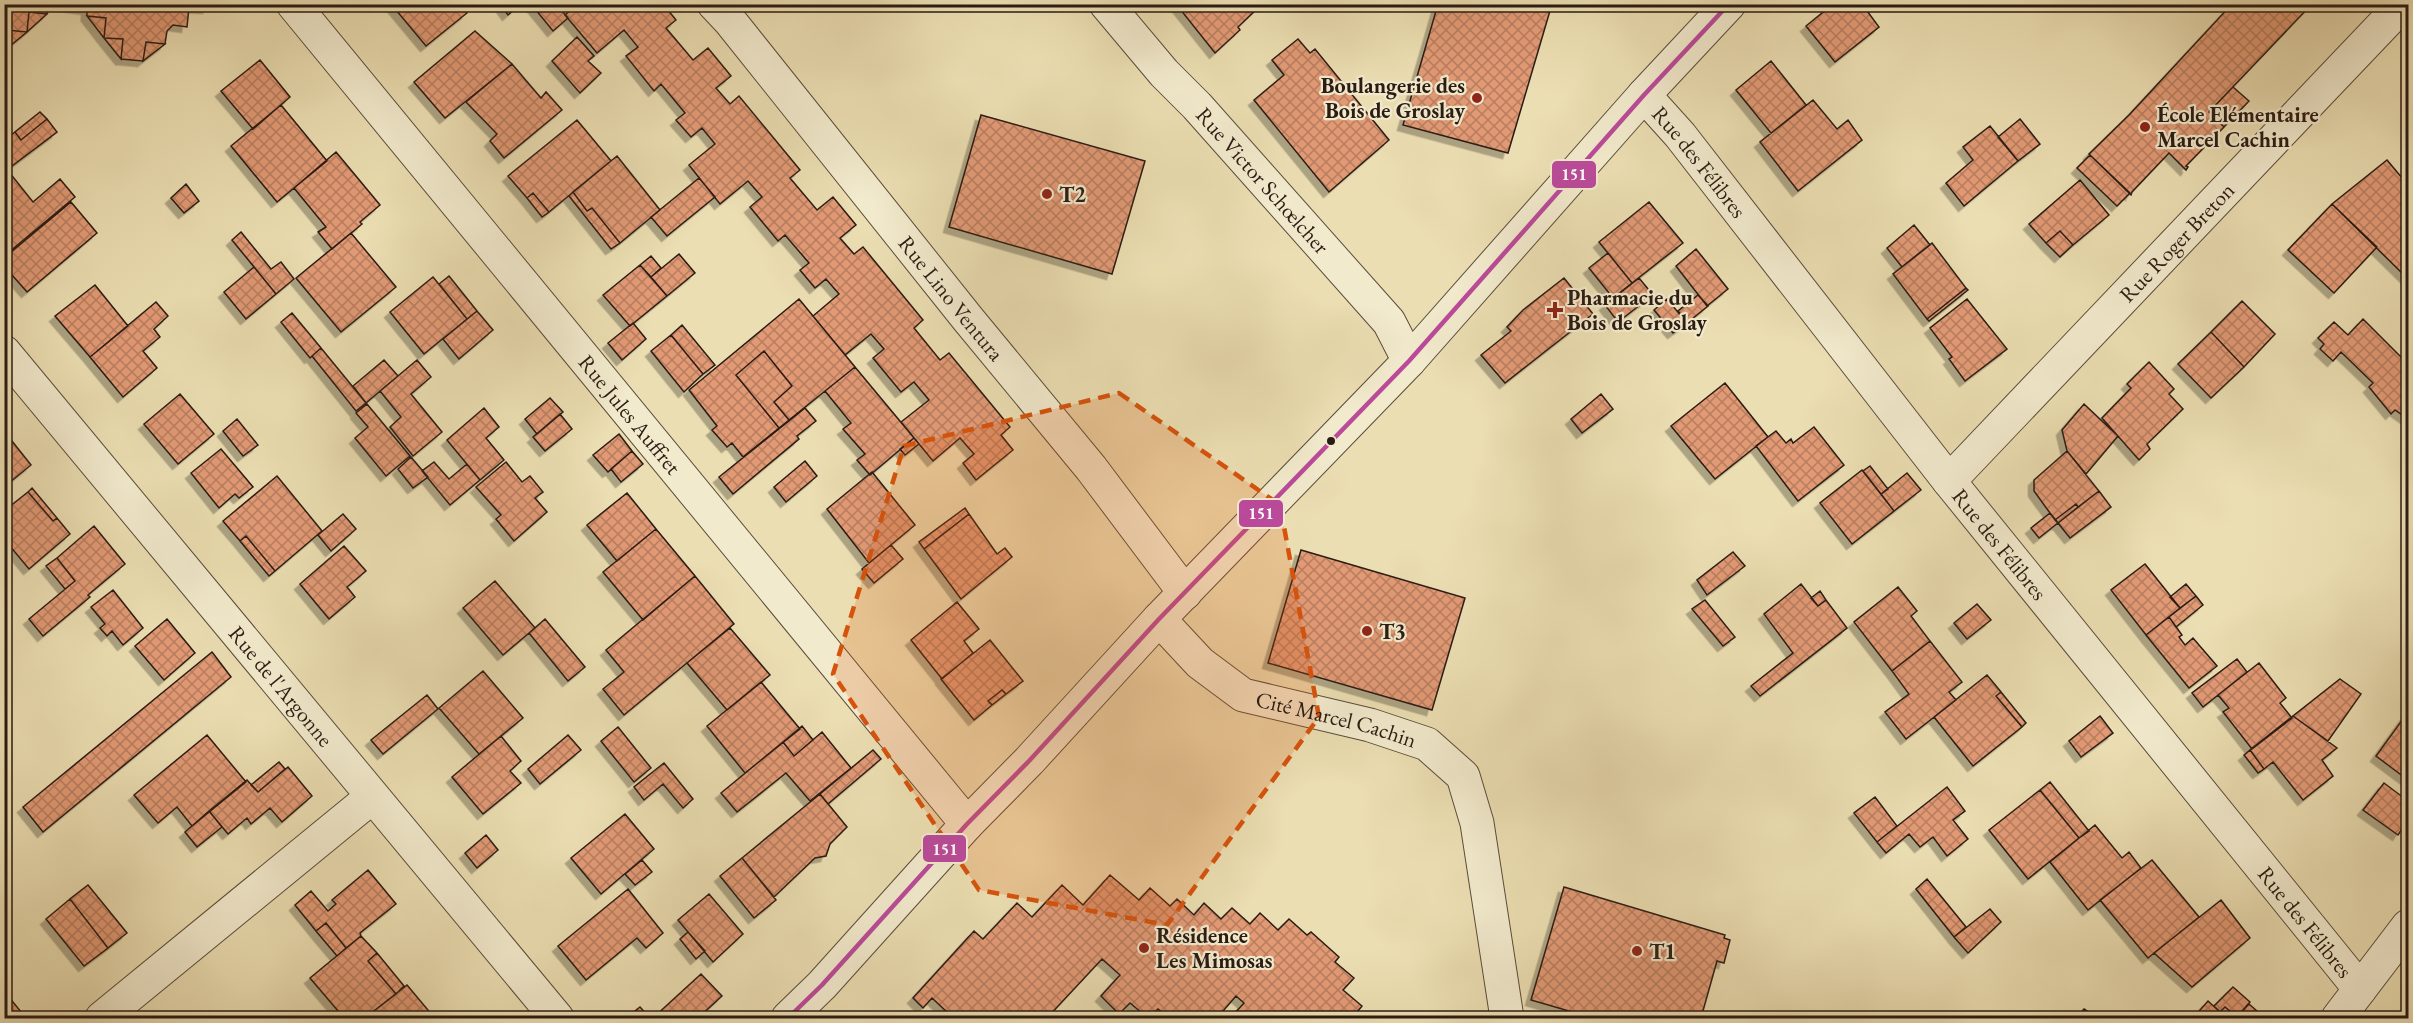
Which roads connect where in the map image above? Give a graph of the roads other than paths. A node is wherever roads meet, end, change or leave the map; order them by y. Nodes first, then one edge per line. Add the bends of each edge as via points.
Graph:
1 (293, 4) edge
2 (714, 4) edge
3 (1106, 4) edge
4 (1729, 4) edge
5 (2403, 4) edge
6 (1644, 95) junction
7 (4, 352) edge
8 (1409, 361) junction
9 (1949, 481) junction
10 (1185, 593) junction
11 (1160, 619) junction
12 (372, 797) junction
13 (967, 824) junction
14 (2409, 926) edge
15 (2360, 989) junction
16 (102, 1018) edge
17 (557, 1018) edge
18 (788, 1018) edge
19 (1507, 1018) edge
20 (2338, 1018) edge

1 - 13 street, Rue Jules Auffret
2 - 10 street, Rue Lino Ventura via 1091,468
3 - 8 street, Rue Victor Schœlcher via 1389,322
4 - 6 street
5 - 9 street, Rue Roger Breton
6 - 8 street
6 - 9 street, Rue des Félibres via 1687,144
7 - 12 street, Rue de l'Argonne
8 - 10 street
9 - 15 street, Rue des Félibres
10 - 11 street
11 - 13 street
11 - 19 street, Cité Marcel Cachin via 1200,663 1243,695 1370,725 1427,744 1463,776 1477,823
12 - 16 street
12 - 17 street, Rue de l'Argonne
13 - 18 street
14 - 15 street
15 - 20 street

